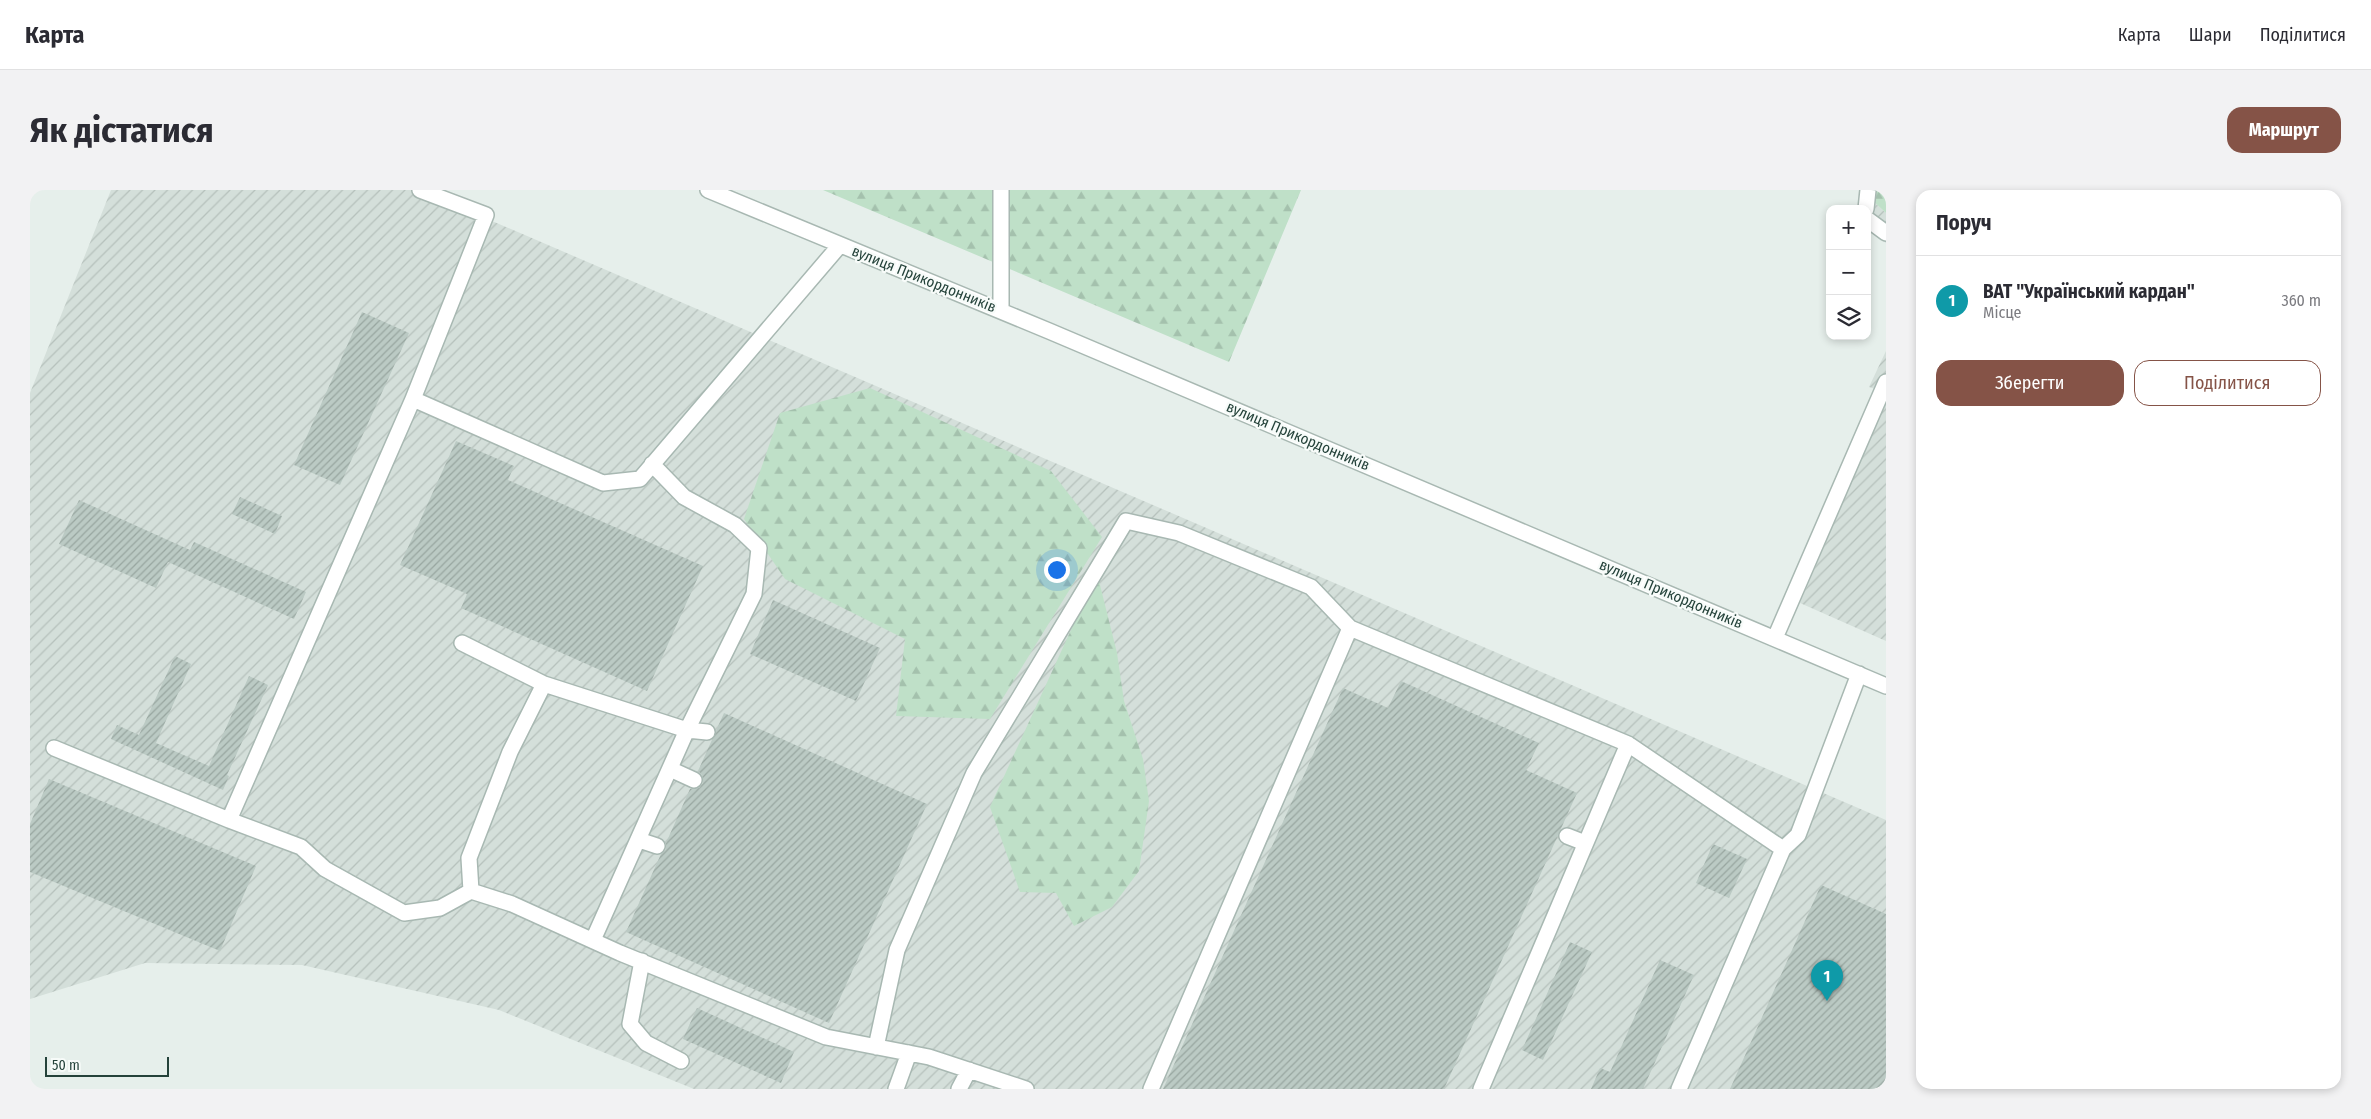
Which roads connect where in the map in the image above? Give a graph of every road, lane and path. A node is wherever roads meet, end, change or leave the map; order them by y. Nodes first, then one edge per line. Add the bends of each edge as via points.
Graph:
1 (420, 190) edge
2 (708, 190) edge
3 (1001, 190) edge
4 (1868, 190) edge
5 (1866, 205) edge
6 (1871, 222) edge
7 (1886, 233) edge
8 (840, 245) junction
9 (1001, 311) junction
10 (1886, 382) edge
11 (413, 399) junction
12 (652, 464) junction
13 (1350, 628) junction
14 (1776, 638) junction
15 (462, 643) dead end
16 (1859, 674) junction
17 (544, 684) junction
18 (1886, 686) edge
19 (687, 730) junction
20 (707, 732) dead end
21 (1628, 744) junction
22 (54, 748) dead end
23 (670, 769) junction
24 (694, 780) dead end
25 (228, 820) junction
26 (1567, 836) dead end
27 (639, 840) junction
28 (1586, 843) junction
29 (657, 846) dead end
30 (1783, 849) junction
31 (471, 891) junction
32 (593, 940) junction
33 (642, 961) junction
34 (876, 1047) junction
35 (909, 1053) junction
36 (681, 1061) dead end
37 (969, 1070) junction
38 (896, 1089) edge
39 (958, 1089) edge
40 (1026, 1089) edge
41 (1151, 1089) edge
42 (1481, 1089) edge
43 (1679, 1089) edge

1 - 11 street via 486,215
2 - 8 street, вулиця Прикордонників
3 - 9 street
4 - 5 street
6 - 7 street
8 - 9 street, вулиця Прикордонників
8 - 12 street
9 - 14 street, вулиця Прикордонників
10 - 14 street
11 - 12 street via 602,483 640,479
11 - 25 street
12 - 19 street via 684,497 735,525 758,548 754,594
13 - 21 street
13 - 34 street via 1312,587 1179,534 1126,521 974,773 897,950
13 - 41 street
14 - 16 street, вулиця Прикордонників
15 - 17 street
16 - 18 street, вулиця Прикордонників
16 - 30 street via 1798,835
17 - 19 street
17 - 31 street via 510,752 469,858
19 - 20 street
19 - 23 street
21 - 28 street
21 - 30 street
22 - 25 street
23 - 24 street
23 - 27 street
25 - 31 street via 301,847 325,869 404,914 440,908
26 - 28 street
27 - 29 street
27 - 32 street via 627,883
28 - 42 street
30 - 43 street
31 - 32 street via 512,904
32 - 33 street
33 - 34 street via 826,1037
33 - 36 street via 630,1024 646,1043
34 - 35 street
35 - 37 street
35 - 38 street
37 - 39 street
37 - 40 street

